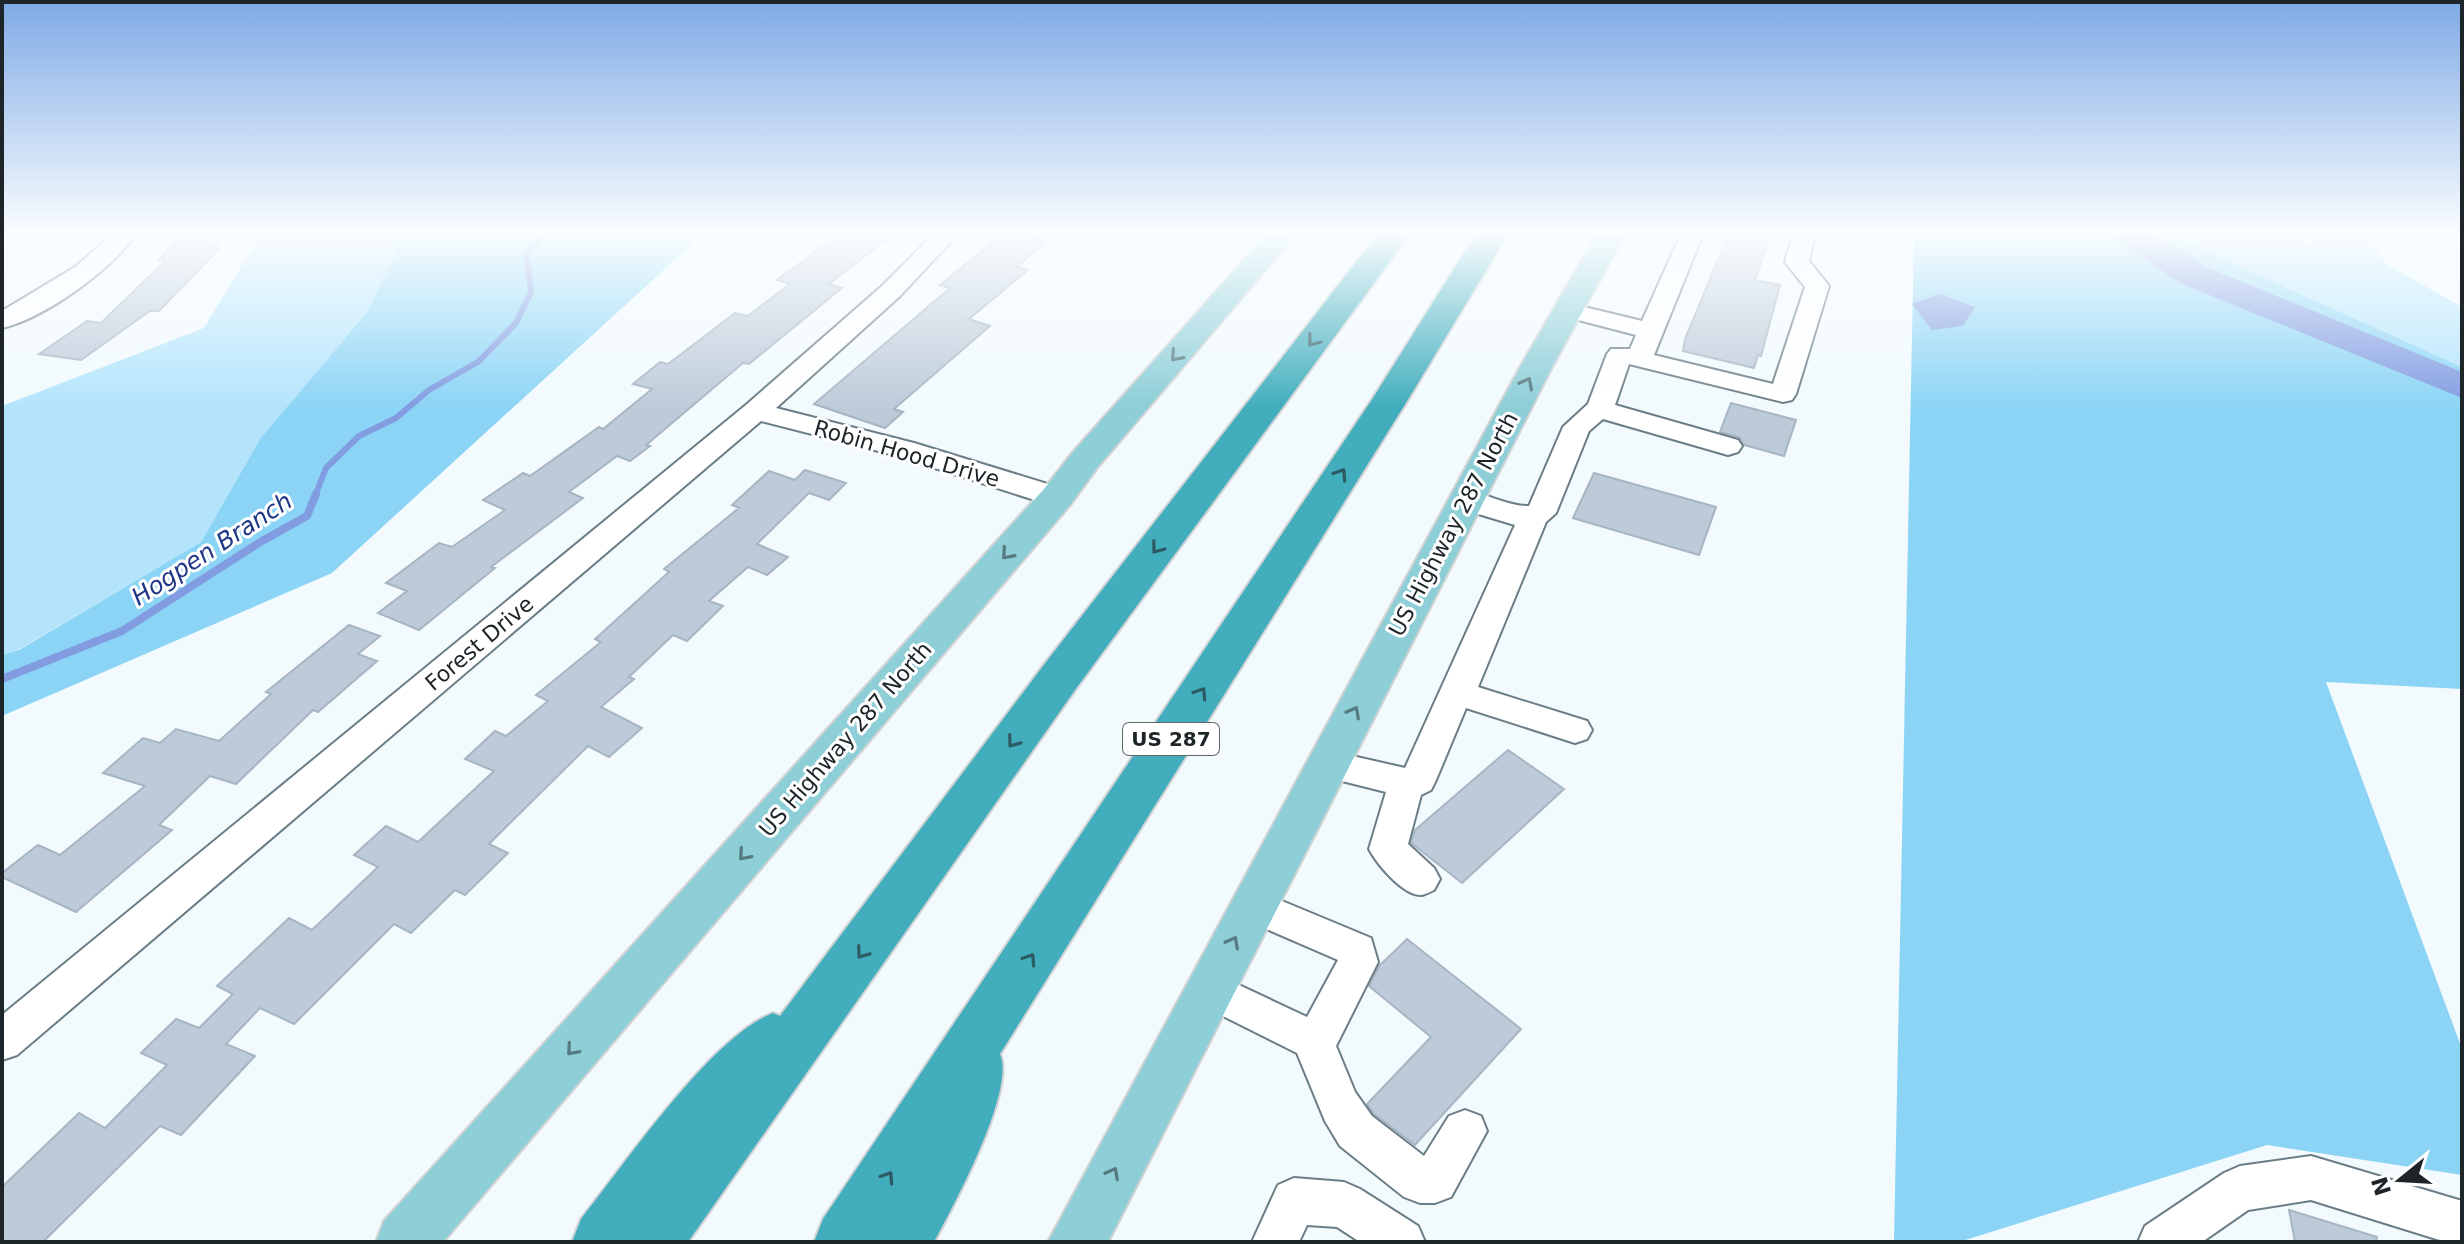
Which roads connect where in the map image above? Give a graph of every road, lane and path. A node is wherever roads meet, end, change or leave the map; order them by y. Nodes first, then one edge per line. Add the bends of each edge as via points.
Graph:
1 (52, 292) edge
2 (890, 292) edge
3 (1231, 292) edge
4 (1350, 292) edge
5 (1456, 292) edge
6 (1578, 292) edge
7 (1667, 292) edge
8 (1815, 292) edge
9 (1568, 310) junction
10 (2, 321) edge
11 (1650, 331) junction
12 (1639, 359) junction
13 (1600, 408) junction
14 (756, 411) junction
15 (1728, 446) dead end
16 (1057, 497) junction
17 (1465, 500) junction
18 (1533, 517) junction
19 (1457, 697) junction
20 (1575, 730) dead end
21 (1326, 764) junction
22 (1406, 785) junction
23 (1421, 879) dead end
24 (1253, 905) junction
25 (1209, 989) junction
26 (817, 1015) junction
27 (1312, 1039) junction
28 (2, 1041) edge
29 (976, 1043) junction
30 (1465, 1131) dead end
31 (2462, 1224) edge
32 (405, 1242) edge
33 (604, 1242) edge
34 (650, 1242) edge
35 (846, 1242) edge
36 (900, 1242) edge
37 (1077, 1242) edge
38 (1275, 1242) edge
39 (1402, 1242) edge
40 (2161, 1242) edge

1 - 10 street
2 - 14 street, Forest Drive
3 -> 16 main road, US Highway 287 North
4 -> 26 highway via 1059,678
29 -> 5 highway, US 287
6 - 9 main road, US Highway 287 North
7 - 11 street
8 - 12 street via 1783,394
9 - 11 street
17 -> 9 main road, US Highway 287 North
11 - 12 street
12 - 13 street via 1620,354
13 - 15 street
13 - 18 street via 1577,427 1541,513
14 - 16 street, Robin Hood Drive via 904,449
14 - 28 street, Forest Drive
16 -> 32 main road, US Highway 287 North
17 - 18 street
21 -> 17 main road, US Highway 287 North
18 - 19 street
19 - 20 street
19 - 22 street via 1418,780
21 - 22 street
21 - 24 main road, US Highway 287 North
22 - 23 street via 1388,849
25 -> 24 main road, US Highway 287 North
24 - 27 street via 1357,950 1358,962 1319,1036
25 - 27 street
37 -> 25 main road, US Highway 287 North
26 - 33 highway via 773,1040 724,1087
26 - 34 highway
27 - 30 street via 1356,1131 1420,1181 1435,1181
35 -> 29 highway, US 287
29 - 36 highway via 963,1119
31 - 40 street via 2311,1178 2240,1189
38 - 39 street via 1294,1201 1344,1205

